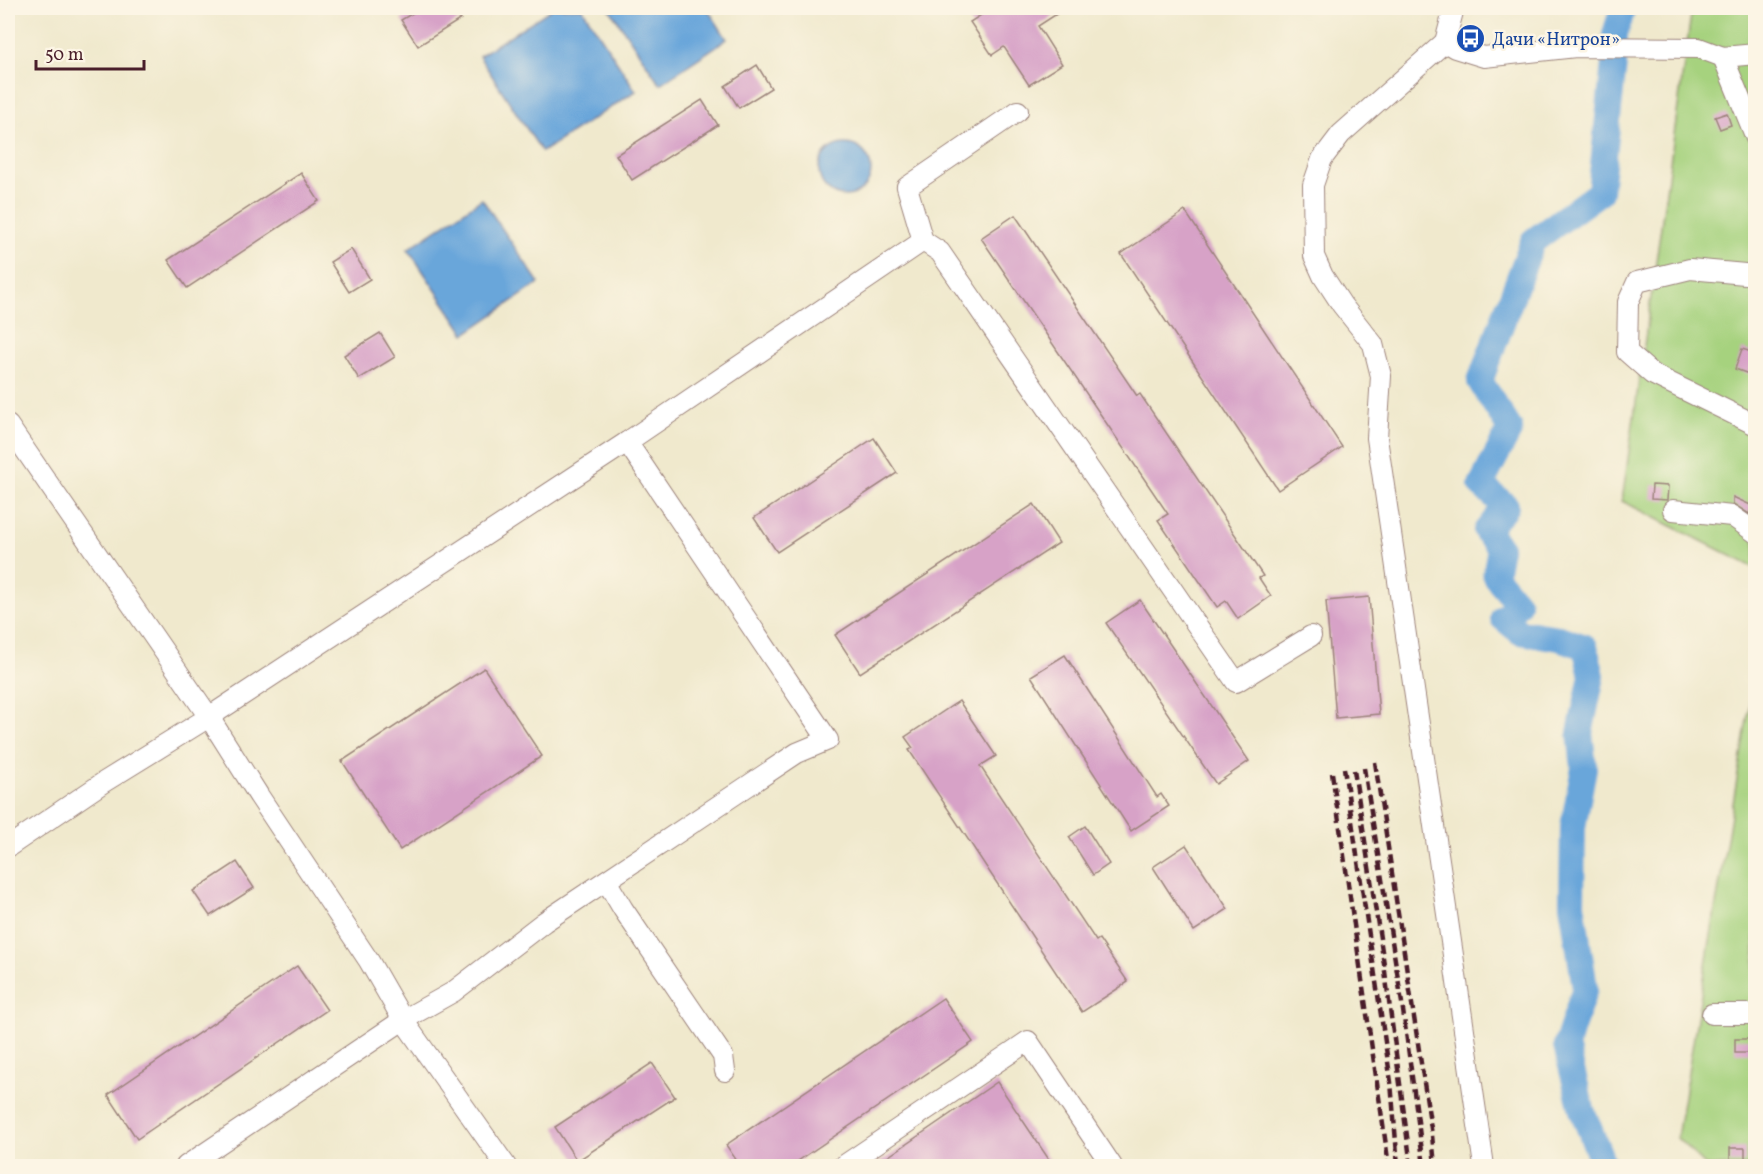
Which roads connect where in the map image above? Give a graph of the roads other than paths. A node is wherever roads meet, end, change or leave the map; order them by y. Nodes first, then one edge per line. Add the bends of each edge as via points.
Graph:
1 (1454, 8) edge
2 (1445, 42) junction
3 (1755, 54) edge
4 (1723, 57) junction
5 (1018, 111) dead end
6 (1755, 138) edge
7 (923, 241) junction
8 (1755, 275) edge
9 (8, 424) edge
10 (1755, 425) edge
11 (627, 442) junction
12 (1673, 510) dead end
13 (1755, 533) edge
14 (1311, 636) dead end
15 (209, 717) junction
16 (8, 847) edge
17 (607, 882) junction
18 (1712, 1014) dead end
19 (1755, 1014) edge
20 (402, 1020) junction
21 (725, 1071) dead end
22 (186, 1167) edge
23 (506, 1167) edge
24 (843, 1167) edge
25 (1112, 1167) edge
26 (1484, 1167) edge

1 - 2 street
2 - 4 street via 1484,57 1576,47 1699,48
2 - 26 street via 1341,134 1322,159 1312,185 1314,256 1342,305 1373,344 1381,376 1377,438
3 - 4 street
4 - 6 street
5 - 7 street via 907,187
7 - 11 street
7 - 14 street via 940,252 1236,682
8 - 10 street via 1690,269 1637,282 1628,302 1628,352 1652,374
9 - 15 street
11 - 15 street
11 - 17 street via 828,740 797,753
12 - 13 street via 1732,516
15 - 16 street
15 - 20 street via 369,961
17 - 20 street via 544,922 453,992
17 - 21 street via 723,1056
18 - 19 street
20 - 22 street
20 - 23 street
24 - 25 street via 1029,1041

